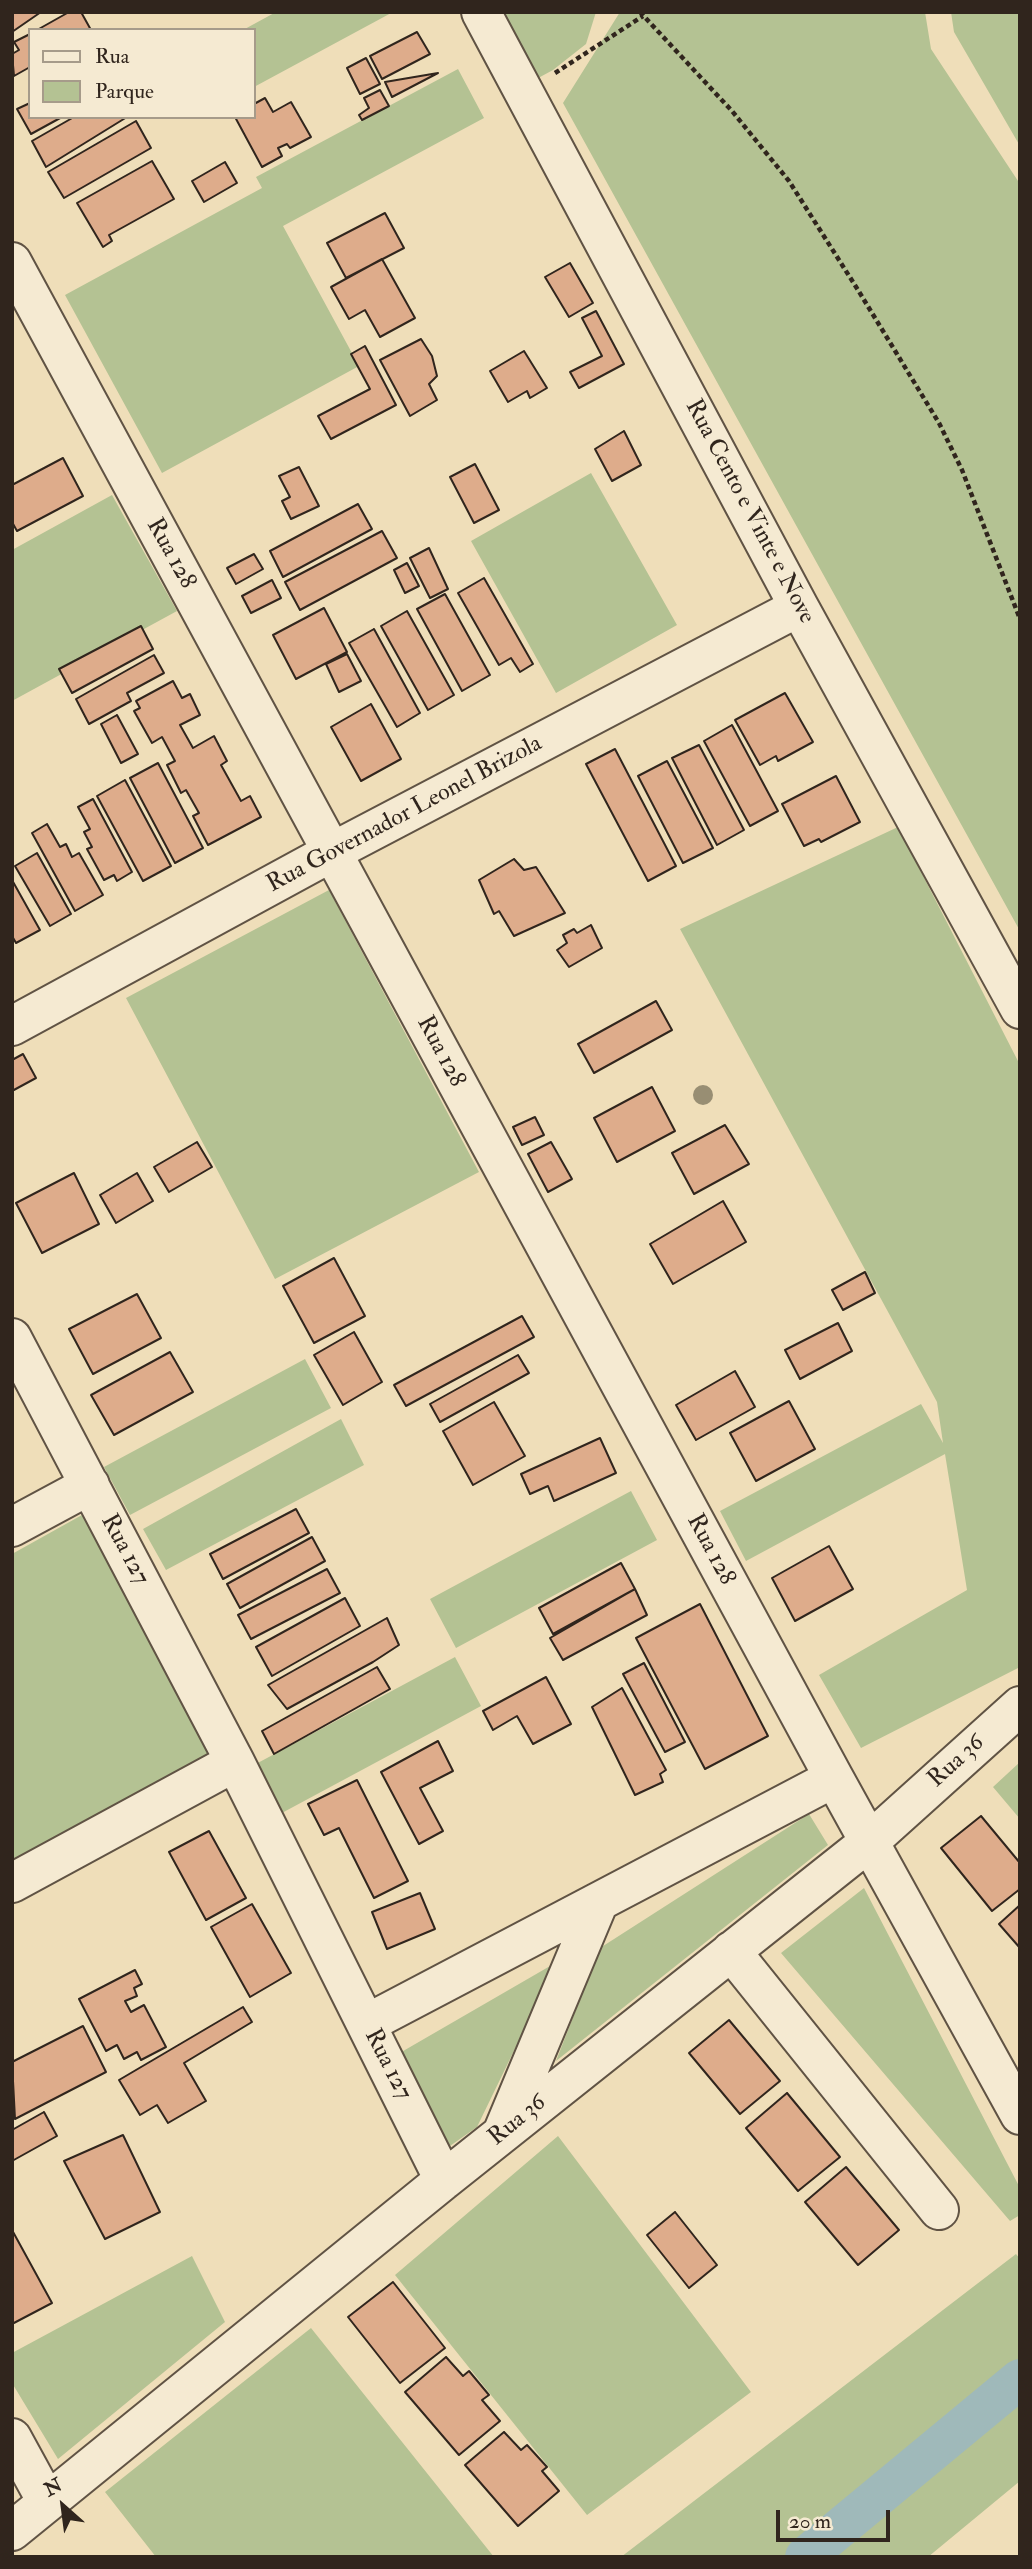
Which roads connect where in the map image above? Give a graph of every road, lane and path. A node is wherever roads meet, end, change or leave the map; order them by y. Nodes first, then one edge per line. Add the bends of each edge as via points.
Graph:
1 (481, 12) edge
2 (641, 14) edge
3 (525, 92) junction
4 (12, 262) edge
5 (799, 607) junction
6 (1020, 619) edge
7 (332, 852) junction
8 (1020, 1009) edge
9 (12, 1026) edge
10 (12, 1338) edge
11 (90, 1485) junction
12 (12, 1527) edge
13 (1020, 1706) edge
14 (235, 1762) junction
15 (834, 1778) junction
16 (869, 1842) junction
17 (12, 1883) edge
18 (598, 1904) junction
19 (731, 1951) junction
20 (366, 2024) junction
21 (1020, 2115) edge
22 (502, 2133) junction
23 (444, 2180) junction
24 (939, 2210) dead end
25 (12, 2438) edge
26 (47, 2502) junction
27 (12, 2531) edge

1 - 3 street, Rua Cento e Vinte e Nove
2 - 3 path
2 - 6 path via 732,111 789,181 858,290 945,435
3 - 5 street, Rua Cento e Vinte e Nove
4 - 7 street, Rua 128
5 - 7 street, Rua Governador Leonel Brizola
5 - 8 street, Rua Cento e Vinte e Nove
7 - 9 street, Rua Governador Leonel Brizola
7 - 15 street, Rua 128
10 - 11 street, Rua 127
11 - 12 street
11 - 14 street, Rua 127
13 - 16 street, Rua 36
14 - 17 street
14 - 20 street, Rua 127
15 - 16 street, Rua 128
15 - 18 street
16 - 19 street, Rua 36
16 - 21 street, Rua 128
18 - 20 street
18 - 22 street
19 - 22 street, Rua 36
19 - 24 street
20 - 23 street, Rua 127
22 - 23 street, Rua 36
23 - 26 street, Rua 36
25 - 26 street
26 - 27 street, Rua 36

